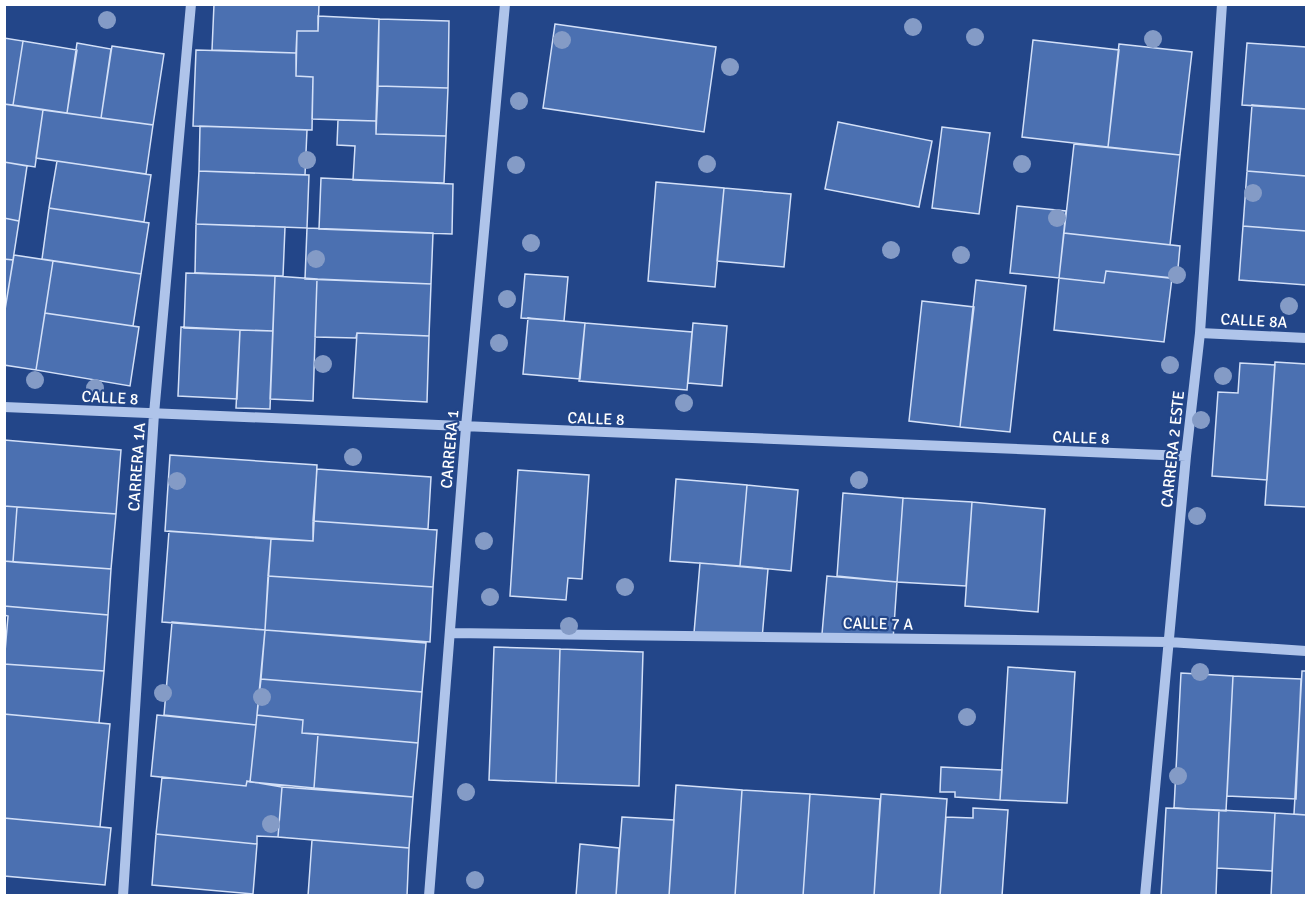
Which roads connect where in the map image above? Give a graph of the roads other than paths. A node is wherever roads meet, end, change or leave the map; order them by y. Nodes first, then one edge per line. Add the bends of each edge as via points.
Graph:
1 (191, 4) edge
2 (505, 4) edge
3 (1222, 4) edge
4 (1200, 333) junction
5 (1306, 338) edge
6 (4, 407) edge
7 (154, 414) junction
8 (466, 428) junction
9 (1186, 456) junction
10 (450, 633) junction
11 (1169, 642) junction
12 (1306, 651) edge
13 (123, 896) edge
14 (429, 896) edge
15 (1145, 896) edge

1 - 7 street, CARRERA 1A
2 - 8 street, CARRERA 1
3 - 4 street, CARRERA 2 ESTE
4 - 5 street, CALLE 8A
4 - 9 street, CARRERA 2 ESTE
6 - 7 street, CALLE 8
7 - 8 street, CALLE 8
7 - 13 street, CARRERA 1A
8 - 9 street, CALLE 8
8 - 10 street, CARRERA 1
9 - 11 street, CARRERA 2 ESTE
10 - 11 street, CALLE 7 A
10 - 14 street, CARRERA 1
11 - 12 street, CALLE 7 A
11 - 15 street, CARRERA 2 ESTE

